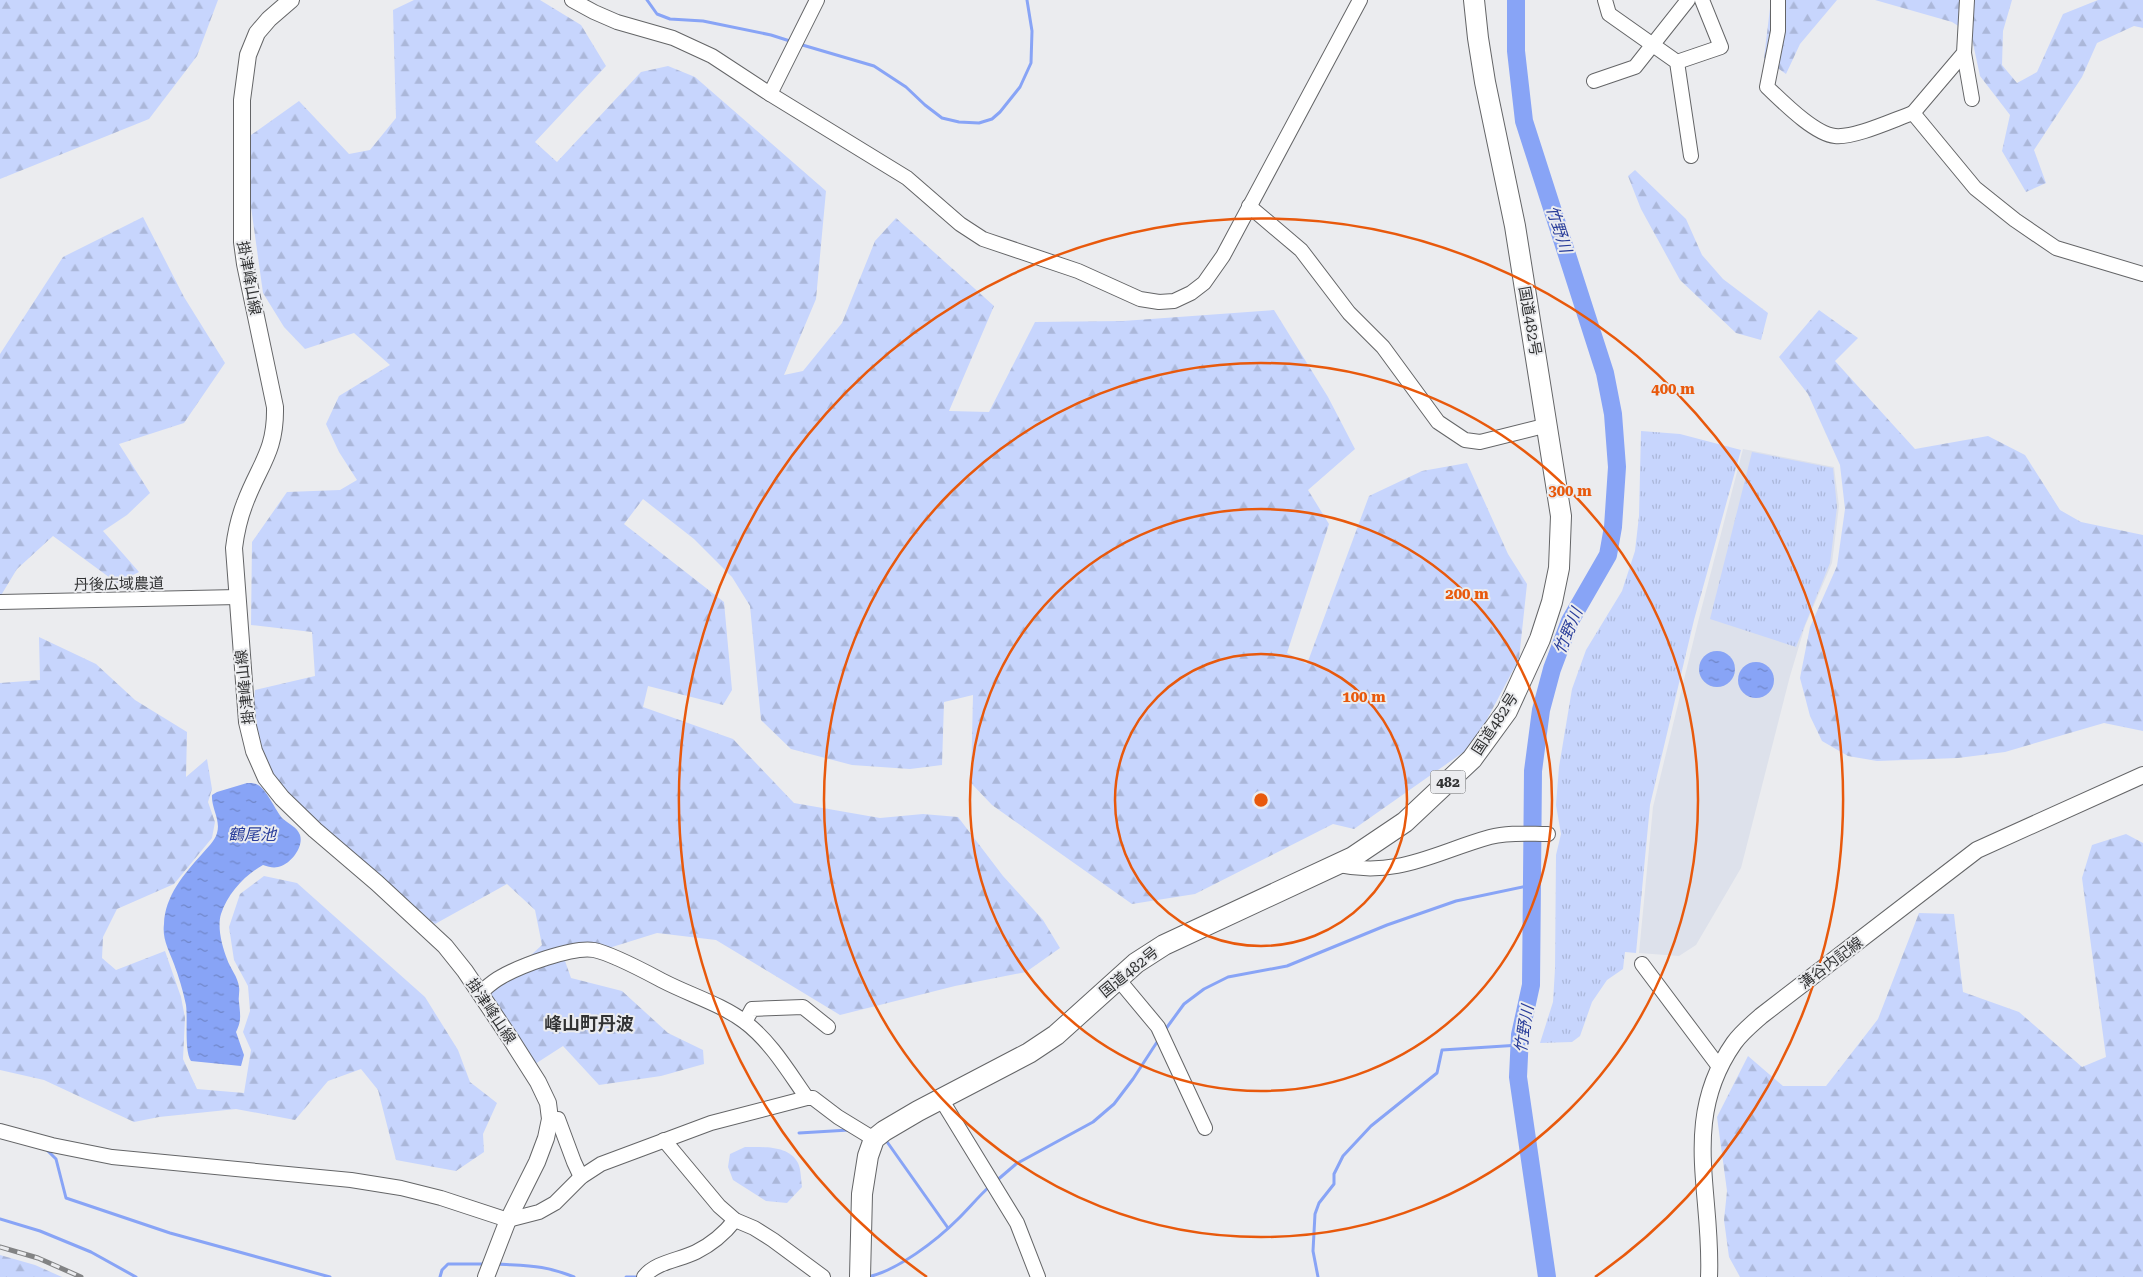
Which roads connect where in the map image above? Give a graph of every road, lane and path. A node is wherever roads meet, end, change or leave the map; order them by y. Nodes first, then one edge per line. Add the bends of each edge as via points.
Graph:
1 (291, 0) edge
2 (572, 0) edge
3 (817, 0) edge
4 (1360, 0) edge
5 (1474, 0) edge
6 (1606, 0) edge
7 (1688, 0) edge
8 (1702, 0) edge
9 (1778, 0) edge
10 (1967, 0) edge
11 (1652, 45) junction
12 (1964, 53) junction
13 (1677, 62) junction
14 (1594, 81) dead end
15 (770, 94) junction
16 (1972, 99) dead end
17 (1913, 113) junction
18 (1691, 156) dead end
19 (1249, 206) junction
20 (2143, 274) edge
21 (1548, 425) junction
22 (238, 598) junction
23 (0, 602) edge
24 (2143, 775) edge
25 (1548, 834) dead end
26 (1338, 865) junction
27 (1642, 964) dead end
28 (1118, 979) junction
29 (480, 993) junction
30 (745, 1022) junction
31 (828, 1027) dead end
32 (1720, 1068) junction
33 (807, 1098) junction
34 (941, 1099) junction
35 (550, 1118) junction
36 (1205, 1128) dead end
37 (0, 1131) edge
38 (874, 1139) junction
39 (664, 1140) junction
40 (581, 1176) junction
41 (508, 1220) junction
42 (735, 1220) junction
43 (489, 1269) edge
44 (645, 1275) edge
45 (1712, 1275) edge
46 (823, 1277) edge
47 (860, 1277) edge
48 (1038, 1277) edge

1 - 22 main road, 掛津峰山線 via 257,33 244,77 242,242 272,387 275,425 268,456 237,524 234,548
2 - 15 street via 609,18 673,38 712,56
3 - 15 street
4 - 19 street
5 - 21 highway, 国道482号 / 482 via 1485,82 1515,226
6 - 11 street via 1609,14
7 - 11 street
8 - 13 street via 1721,47
9 - 17 street via 1778,31 1766,87 1786,106 1819,130 1834,136 1846,136
10 - 12 street
11 - 13 street
11 - 14 street via 1634,67
12 - 16 street
12 - 17 street
13 - 18 street
15 - 19 street via 907,178 960,224 984,239 1078,271 1140,299 1174,301 1204,283 1223,256
17 - 20 street via 1975,188 2031,232 2056,248
19 - 21 street via 1301,250 1349,313 1383,347 1438,422 1465,440 1480,442
21 - 26 highway, 国道482号 / 482 via 1561,516 1558,568 1552,602 1519,686 1507,711 1472,759 1405,822
22 - 23 street, 丹後広域農道
22 - 29 main road, 掛津峰山線 via 247,722 254,751 266,778 315,830 445,946
24 - 32 main road, 溝谷内記線 via 1977,850 1761,1016 1734,1042
25 - 26 street via 1490,837 1414,863 1386,868
26 - 28 highway, 国道482号 / 482 via 1164,945
27 - 32 street
28 - 34 highway, 国道482号 / 482 via 1056,1035 1029,1053
28 - 36 street via 1158,1027
29 - 30 street via 499,978 521,968 578,950 595,950
29 - 35 main road, 掛津峰山線 via 538,1082 548,1103
30 - 31 street via 752,1010 803,1007
30 - 33 street via 774,1050
32 - 45 main road, 溝谷内記線 via 1705,1112 1702,1143
33 - 38 street via 813,1098
33 - 39 street via 711,1123
34 - 38 highway, 国道482号 / 482
34 - 48 street via 1017,1223
35 - 40 street via 558,1119
35 - 41 main road, 掛津峰山線 via 537,1162
37 - 41 street via 112,1157 351,1180 401,1188
38 - 47 highway via 862,1194
39 - 40 street via 601,1164
39 - 42 street via 719,1206
40 - 41 street via 539,1212
41 - 43 main road, 掛津峰山線
42 - 44 street via 721,1237
42 - 46 street via 773,1240

